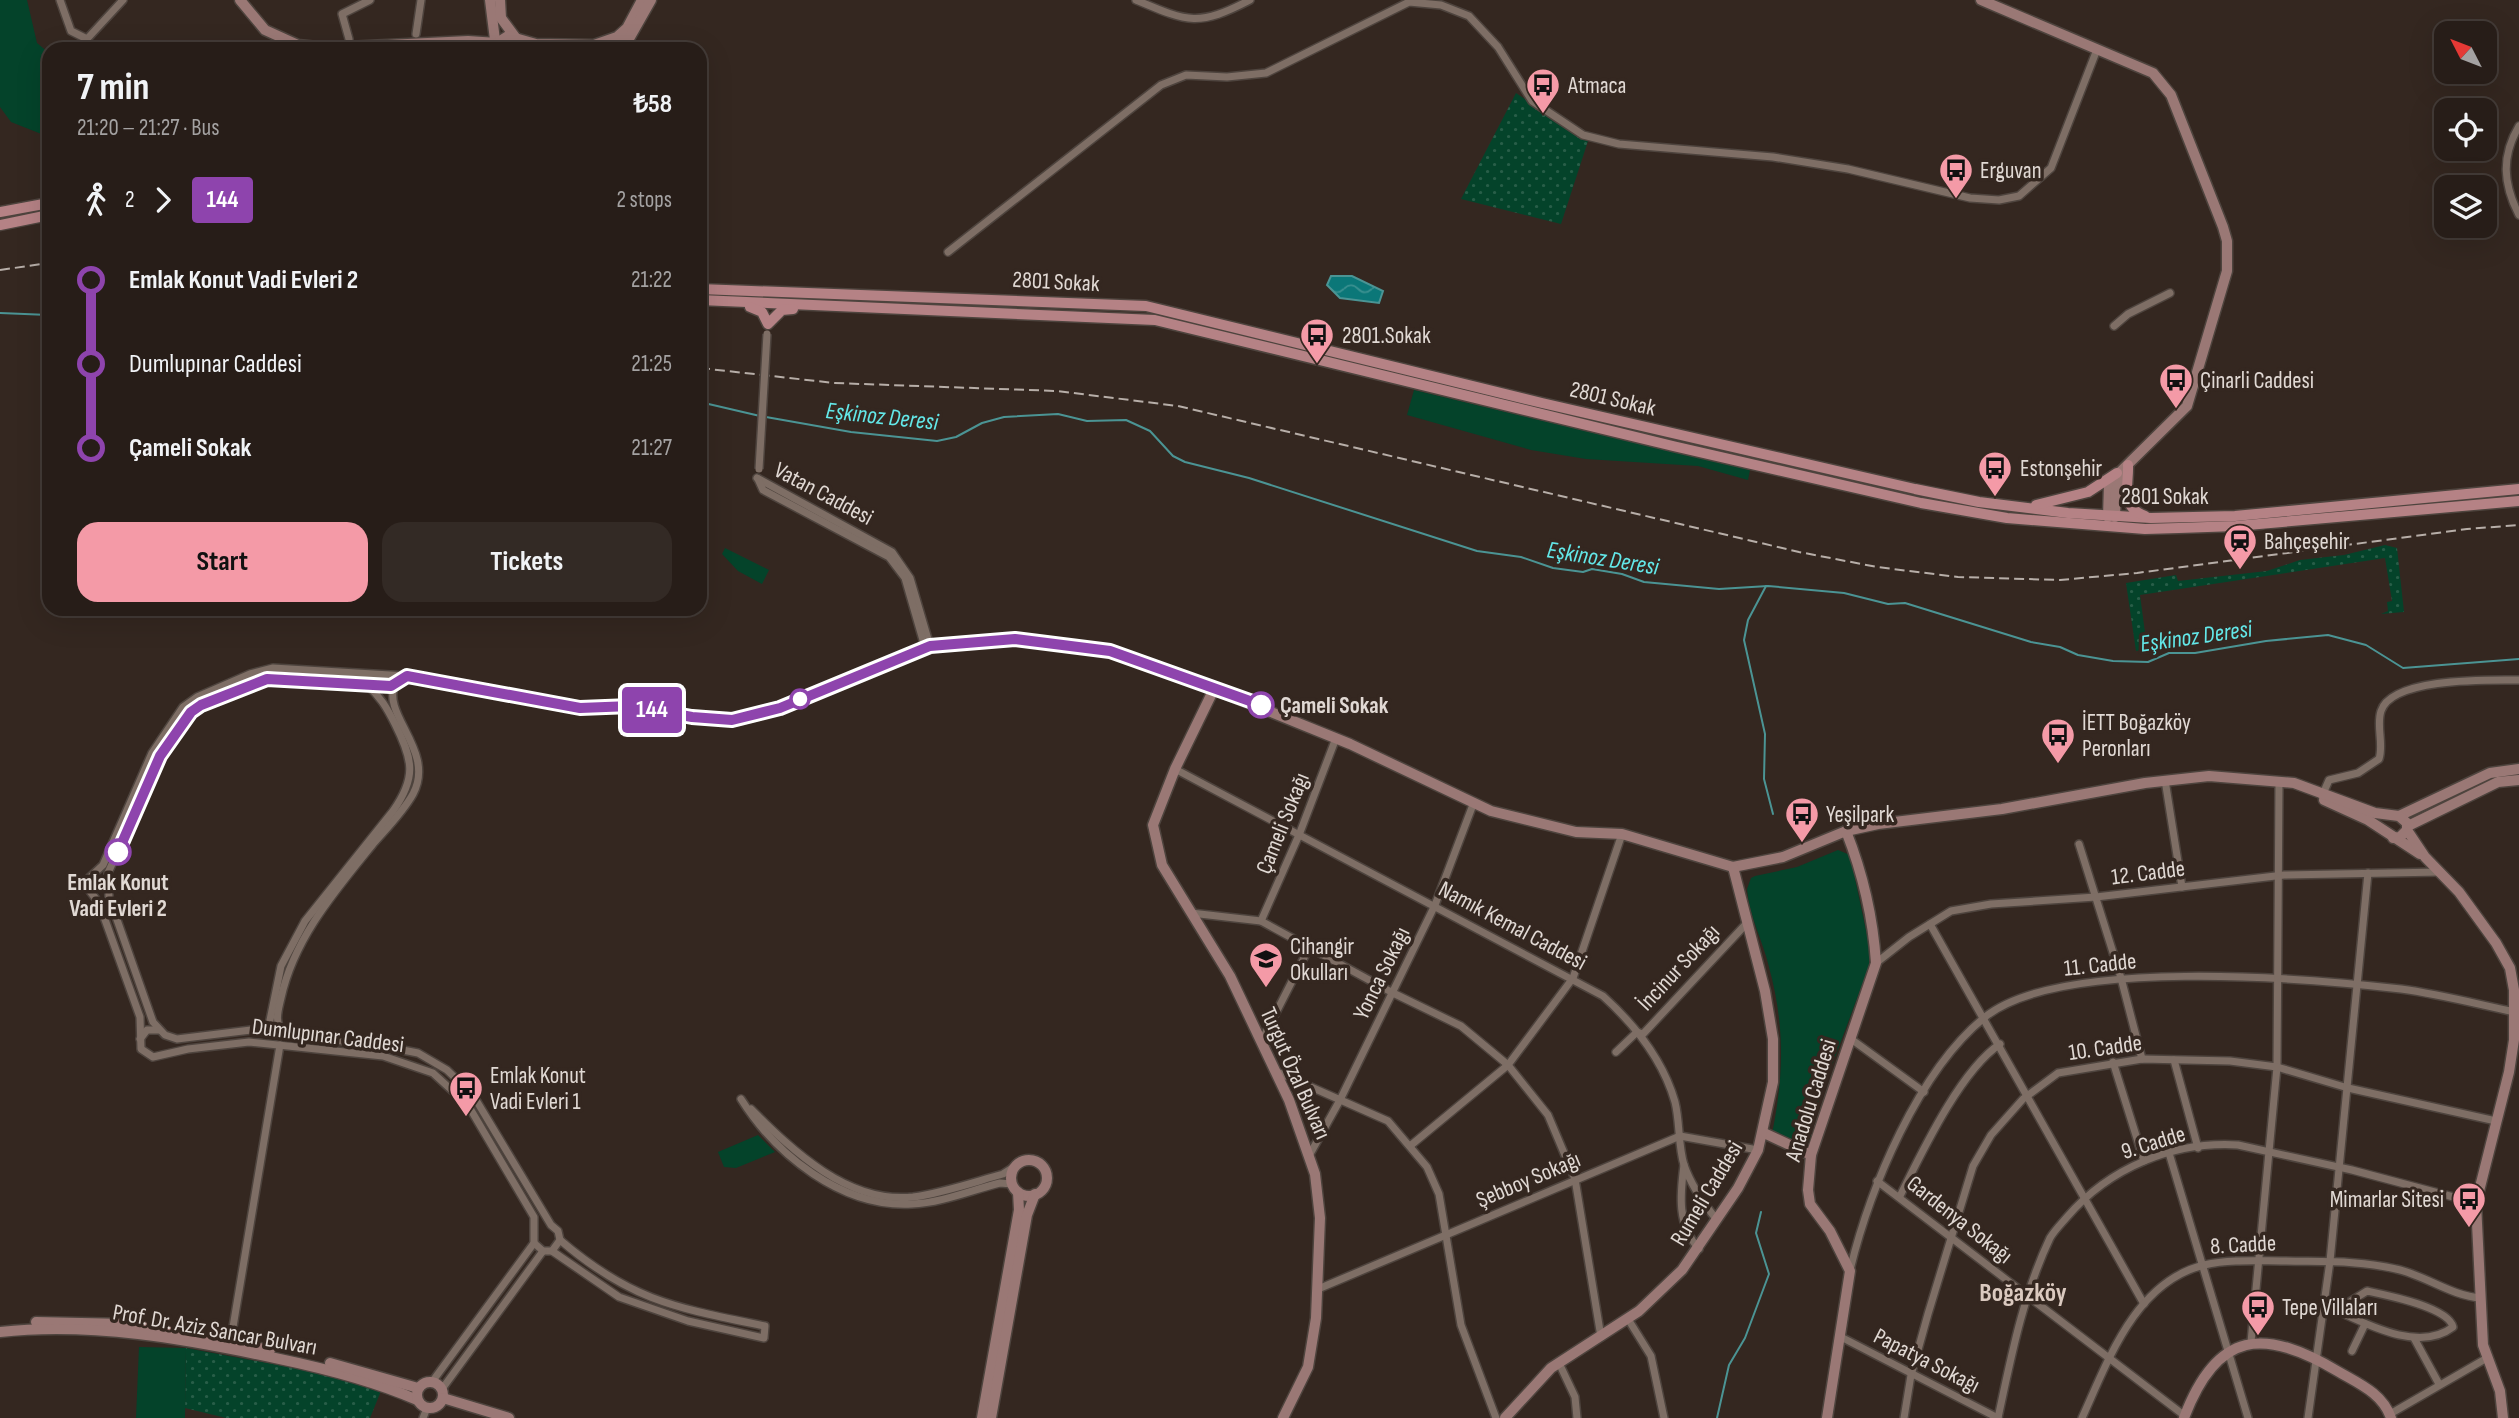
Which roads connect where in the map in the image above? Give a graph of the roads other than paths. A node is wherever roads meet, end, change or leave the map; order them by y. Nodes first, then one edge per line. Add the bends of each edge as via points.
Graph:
1 (60, 0) edge
2 (123, 0) edge
3 (234, 0) edge
4 (240, 0) edge
5 (370, 0) edge
6 (421, 0) edge
7 (490, 0) edge
8 (500, 0) edge
9 (642, 0) edge
10 (651, 0) edge
11 (1136, 0) edge
12 (1250, 0) edge
13 (1981, 0) edge
14 (489, 13) junction
15 (416, 34) dead end
16 (516, 37) junction
17 (349, 39) dead end
18 (468, 41) junction
19 (275, 42) edge
20 (290, 42) edge
21 (448, 42) edge
22 (474, 42) edge
23 (496, 42) edge
24 (500, 42) edge
25 (519, 42) edge
26 (530, 42) edge
27 (606, 42) edge
28 (624, 42) edge
29 (2096, 52) junction
30 (2519, 126) edge
31 (42, 203) edge
32 (0, 212) edge
33 (2519, 215) edge
34 (42, 216) edge
35 (0, 225) edge
36 (948, 253) dead end
37 (707, 290) edge
38 (2170, 293) dead end
39 (769, 298) junction
40 (707, 301) edge
41 (707, 302) edge
42 (830, 306) junction
43 (2114, 326) dead end
44 (768, 329) junction
45 (2130, 462) junction
46 (2117, 473) junction
47 (2519, 489) edge
48 (2519, 501) edge
49 (2018, 507) junction
50 (2151, 518) junction
51 (2112, 520) junction
52 (928, 647) junction
53 (407, 676) junction
54 (2519, 680) edge
55 (366, 684) junction
56 (395, 684) junction
57 (1214, 689) junction
58 (1336, 738) junction
59 (1175, 769) junction
60 (2519, 769) edge
61 (2165, 780) junction
62 (2519, 780) edge
63 (2279, 783) junction
64 (2322, 795) junction
65 (1474, 802) junction
66 (2397, 816) junction
67 (2407, 828) junction
68 (1846, 831) junction
69 (1622, 834) junction
70 (1299, 835) junction
71 (2390, 836) junction
72 (2078, 844) dead end
73 (2425, 857) junction
74 (1733, 867) junction
75 (2440, 872) junction
76 (2368, 873) junction
77 (94, 875) junction
78 (2280, 875) junction
79 (109, 885) junction
80 (2182, 887) junction
81 (95, 897) junction
82 (2096, 897) junction
83 (1435, 905) junction
84 (1191, 913) junction
85 (1261, 921) junction
86 (1747, 923) junction
87 (1930, 924) junction
88 (1310, 946) junction
89 (1876, 963) junction
90 (2514, 968) edge
91 (1573, 978) junction
92 (2121, 978) junction
93 (2278, 980) junction
94 (2357, 987) junction
95 (1394, 993) junction
96 (2515, 1012) junction
97 (1985, 1017) junction
98 (259, 1031) junction
99 (1637, 1032) junction
100 (162, 1033) junction
101 (283, 1034) junction
102 (1851, 1039) junction
103 (139, 1040) junction
104 (1261, 1042) junction
105 (2000, 1044) junction
106 (280, 1045) junction
107 (1616, 1052) dead end
108 (158, 1056) junction
109 (2141, 1059) junction
110 (2174, 1060) junction
111 (2113, 1062) junction
112 (1508, 1065) junction
113 (2277, 1066) junction
114 (1275, 1071) junction
115 (2348, 1088) junction
116 (1924, 1092) junction
117 (2028, 1094) junction
118 (1340, 1100) junction
119 (2497, 1121) junction
120 (1764, 1133) junction
121 (1680, 1136) junction
122 (1410, 1146) junction
123 (2198, 1148) junction
124 (1758, 1150) junction
125 (2269, 1152) junction
126 (2169, 1153) junction
127 (1310, 1154) junction
128 (1811, 1155) junction
129 (2144, 1161) junction
130 (1684, 1165) junction
131 (2338, 1166) junction
132 (1014, 1167) junction
133 (1575, 1179) junction
134 (1877, 1181) junction
135 (1015, 1188) junction
136 (1035, 1194) junction
137 (2085, 1195) junction
138 (1900, 1196) junction
139 (2476, 1203) junction
140 (1717, 1220) junction
141 (551, 1225) junction
142 (534, 1232) junction
143 (1446, 1234) junction
144 (1950, 1235) junction
145 (560, 1240) junction
146 (534, 1243) junction
147 (1699, 1249) junction
148 (542, 1251) junction
149 (552, 1251) junction
150 (2257, 1261) junction
151 (2330, 1261) junction
152 (2203, 1265) junction
153 (1850, 1271) junction
154 (1318, 1289) junction
155 (2028, 1296) junction
156 (2481, 1298) junction
157 (2144, 1304) junction
158 (1628, 1319) junction
159 (0, 1324) edge
160 (2365, 1324) junction
161 (0, 1332) edge
162 (1601, 1336) junction
163 (1839, 1336) junction
164 (2414, 1338) junction
165 (2251, 1342) junction
166 (230, 1345) junction
167 (2229, 1350) junction
168 (2352, 1351) dead end
169 (2487, 1358) junction
170 (2109, 1359) junction
171 (2316, 1359) junction
172 (1559, 1363) junction
173 (1911, 1375) junction
174 (432, 1382) junction
175 (2439, 1384) junction
176 (418, 1388) junction
177 (442, 1394) junction
178 (417, 1400) junction
179 (425, 1413) edge
180 (2390, 1416) edge
181 (1286, 1417) edge
182 (2184, 1417) edge
183 (509, 1418) edge
184 (982, 1418) edge
185 (990, 1418) edge
186 (1496, 1418) edge
187 (1505, 1418) edge
188 (1577, 1418) edge
189 (1664, 1418) edge
190 (1828, 1418) edge
191 (1904, 1418) edge
192 (1998, 1418) edge
193 (2082, 1418) edge
194 (2248, 1418) edge
195 (2308, 1418) edge
196 (2503, 1418) edge

1 - 2 street via 72,31 87,38
3 - 19 street via 257,32
4 - 20 street via 265,30
5 - 17 street via 342,14
6 - 15 street
7 - 14 street
8 - 16 street via 501,18
9 - 27 street via 627,28
10 - 28 street
11 - 12 street via 1191,20 1206,19
13 - 29 street
14 - 18 street via 484,30
14 - 23 street
16 - 24 street via 503,37
16 - 25 street
16 - 26 street
18 - 21 street
18 - 22 street
29 - 36 street via 2051,168 2019,196 1982,200 1836,167 1619,144 1583,135 1532,101 1498,47 1469,16 1441,5 1409,2 1266,73 1186,75 1161,85
29 - 45 street via 2153,73 2171,95 2227,241 2227,271 2187,406
30 - 33 street via 2505,168
31 - 32 main road
34 - 35 main road
37 - 39 main road, 2801 Sokak
38 - 43 street
39 - 40 main road, 2801 Sokak
39 - 42 main road, 2801 Sokak
39 - 44 street
39 - 49 main road, 2801 Sokak via 1146,306 1677,435 1915,489
41 - 44 main road via 755,308
42 - 44 main road via 782,310
42 - 51 main road, 2801 Sokak via 1155,320 1922,503 2007,518
44 - 52 street, Vatan Caddesi, bridge via 757,478 892,552 910,578
45 - 46 street
45 - 50 main road via 2126,497 2138,513
45 - 51 street via 2118,484
46 - 49 main road via 2071,499
46 - 51 street via 2107,489
47 - 50 main road, 2801 Sokak via 2235,516
48 - 51 main road, 2801 Sokak via 2236,526
49 - 51 main road, 2801 Sokak
50 - 51 main road, 2801 Sokak
52 - 53 street via 780,708 732,720 631,706 580,708
52 - 57 street via 1015,639 1110,651
53 - 56 street
53 - 77 street via 273,668 197,697 183,707 152,753 103,865
54 - 64 street via 2444,682 2388,701 2380,713 2379,759 2358,773 2329,780
55 - 56 street
55 - 79 street via 267,679 191,712 160,756 108,873
55 - 98 street via 382,698 409,752 405,794 305,921 281,966 269,1025
56 - 101 street via 393,700 416,751 418,781 400,813 319,915 288,967 277,1013 277,1027
57 - 58 street
57 - 59 street, Turgut Özal Bulvarı
58 - 65 street
58 - 70 street, Çameli Sokağı
59 - 70 street, Namık Kemal Caddesi
59 - 84 street, Turgut Özal Bulvarı via 1153,825 1162,865
60 - 66 street via 2490,773
61 - 63 street via 2209,776
61 - 68 street
61 - 80 street
62 - 67 street via 2498,782
63 - 64 street
63 - 78 street
64 - 66 street
64 - 71 street
65 - 69 street via 1491,811 1576,832
65 - 83 street, Yonca Sokağı
66 - 67 street
66 - 71 street via 2386,822
67 - 71 street via 2400,837
67 - 73 street
68 - 74 street via 1783,857
68 - 89 street, Anadolu Caddesi via 1863,878
69 - 74 street
69 - 91 street
70 - 83 street, Namık Kemal Caddesi
70 - 85 street, Çameli Sokağı
71 - 73 street
72 - 82 street
73 - 75 street
74 - 86 street, Rumeli Caddesi
75 - 76 street, 12. Cadde
75 - 90 street
76 - 78 street, 12. Cadde
76 - 94 street
77 - 79 street via 101,875
77 - 81 street via 86,886
78 - 80 street, 12. Cadde
78 - 93 street
79 - 81 street via 102,897
79 - 100 street via 140,985
80 - 82 street, 12. Cadde
81 - 103 street via 140,1017
82 - 87 street, 12. Cadde via 1991,904 1951,911
82 - 92 street
83 - 91 street, Namık Kemal Caddesi
83 - 95 street, Yonca Sokağı
84 - 85 street
84 - 104 street, Turgut Özal Bulvarı via 1230,976
85 - 88 street
86 - 99 street, İncinur Sokağı via 1643,1034
86 - 120 street, Rumeli Caddesi via 1773,1039 1773,1082
87 - 89 street, 12. Cadde
87 - 97 street
88 - 95 street
88 - 104 street
89 - 102 street, Anadolu Caddesi
90 - 96 street
91 - 99 street, Namık Kemal Caddesi via 1604,996
91 - 112 street
92 - 93 street, 11. Cadde
92 - 97 street, 11. Cadde via 2036,993
92 - 109 street
93 - 94 street, 11. Cadde
93 - 113 street
94 - 96 street, 11. Cadde via 2401,989
94 - 115 street
95 - 112 street via 1461,1026
95 - 118 street, Yonca Sokağı
96 - 119 street via 2509,1072
97 - 105 street
97 - 116 street, 11. Cadde
98 - 100 street, Dumlupınar Caddesi via 177,1039
98 - 101 street, Dumlupınar Caddesi
99 - 107 street
99 - 121 street, Namık Kemal Caddesi via 1661,1065 1675,1102
100 - 103 street via 147,1030
100 - 108 street via 167,1048
101 - 141 street, Dumlupınar Caddesi via 418,1053 447,1070 473,1096
102 - 116 street
102 - 128 street, Anadolu Caddesi
103 - 108 street via 144,1054
104 - 114 street, Turgut Özal Bulvarı
105 - 117 street
105 - 138 street via 1987,1052 1945,1112
106 - 108 street, Dumlupınar Caddesi via 249,1042
106 - 142 street, Dumlupınar Caddesi via 383,1056 433,1073 468,1105 534,1217
106 - 166 street
109 - 110 street, 10. Cadde
109 - 111 street, 10. Cadde
110 - 113 street, 10. Cadde
110 - 123 street
111 - 117 street, 10. Cadde via 2058,1073
111 - 129 street
112 - 122 street
112 - 133 street via 1548,1115
113 - 115 street, 10. Cadde
113 - 125 street
114 - 118 street
114 - 127 street, Turgut Özal Bulvarı
115 - 119 street, 10. Cadde
115 - 131 street
116 - 134 street, 11. Cadde
117 - 137 street
117 - 144 street, 10. Cadde via 1991,1135 1973,1166
118 - 122 street via 1388,1121
118 - 127 street, Yonca Sokağı
119 - 139 street
120 - 124 street, Rumeli Caddesi
120 - 128 street
121 - 124 street
121 - 130 street, Namık Kemal Caddesi
121 - 133 street, Şebboy Sokağı
122 - 143 street via 1427,1167
123 - 125 street, 9. Cadde via 2222,1144
123 - 126 street, 9. Cadde
124 - 140 street, Rumeli Caddesi
125 - 131 street, 9. Cadde
125 - 150 street
126 - 129 street, 9. Cadde
126 - 152 street
127 - 154 street, Turgut Özal Bulvarı via 1320,1218
128 - 153 street, Anadolu Caddesi via 1810,1204
129 - 137 street, 9. Cadde via 2114,1174
130 - 140 street, Namık Kemal Caddesi
130 - 147 street via 1685,1227
131 - 139 street, 9. Cadde
131 - 151 street
132 - 135 street
132 - 135 street via 1003,1174 913,1197 883,1195 826,1173 795,1152 741,1099 757,1125 791,1158 850,1192 883,1203 913,1204 1000,1183
132 - 136 street via 1030,1160 1044,1170 1046,1181
133 - 143 street, Şebboy Sokağı
133 - 162 street
134 - 138 street, Gardenya Sokağı
134 - 153 street, 11. Cadde
135 - 136 street
135 - 184 street via 1019,1210
136 - 185 street via 1027,1215
137 - 155 street, 9. Cadde via 2052,1236
137 - 157 street
138 - 144 street, Gardenya Sokağı
139 - 156 street
140 - 147 street, Rumeli Caddesi
141 - 142 street
141 - 145 street
142 - 146 street
143 - 154 street, Şebboy Sokağı
143 - 186 street via 1461,1325
144 - 155 street, Gardenya Sokağı
144 - 173 street, 10. Cadde
145 - 149 street
145 - 149 street via 624,1288 691,1311 765,1326 764,1338 676,1318 619,1297
146 - 148 street
146 - 174 street
147 - 158 street, Rumeli Caddesi via 1662,1291
148 - 149 street
148 - 177 street
150 - 151 street, 8. Cadde
150 - 152 street, 8. Cadde
150 - 165 street
151 - 156 street, 8. Cadde via 2395,1268
151 - 171 street
152 - 157 street, 8. Cadde via 2176,1276
152 - 167 street
153 - 163 street
154 - 181 street, Turgut Özal Bulvarı via 1312,1352
155 - 170 street, Gardenya Sokağı
155 - 192 street, 9. Cadde
156 - 169 street
157 - 170 street, 8. Cadde
158 - 162 street, Rumeli Caddesi
158 - 189 street via 1651,1356
159 - 166 street, Prof. Dr. Aziz Sancar Bulvarı via 126,1324
160 - 164 street
160 - 164 street via 2342,1313 2367,1291 2397,1297 2454,1324 2444,1334
160 - 168 street
161 - 166 street, Prof. Dr. Aziz Sancar Bulvarı via 81,1329
162 - 172 street, Rumeli Caddesi
163 - 173 street, Papatya Sokağı
163 - 190 street
164 - 175 street
165 - 167 street
165 - 171 street via 2281,1344
166 - 176 street, Prof. Dr. Aziz Sancar Bulvarı
166 - 178 street, Prof. Dr. Aziz Sancar Bulvarı via 323,1368
167 - 182 street via 2206,1373
167 - 194 street
169 - 175 street
169 - 196 street via 2500,1391
170 - 182 street, Gardenya Sokağı
170 - 193 street, 8. Cadde
171 - 180 street via 2371,1391
171 - 195 street
172 - 187 street, Rumeli Caddesi
172 - 188 street via 1575,1397
173 - 191 street, 10. Cadde
173 - 192 street, Papatya Sokağı
174 - 176 street
174 - 177 street
175 - 180 street
176 - 178 street
177 - 179 street, Prof. Dr. Aziz Sancar Bulvarı via 439,1405
177 - 183 street
178 - 179 street, Prof. Dr. Aziz Sancar Bulvarı

